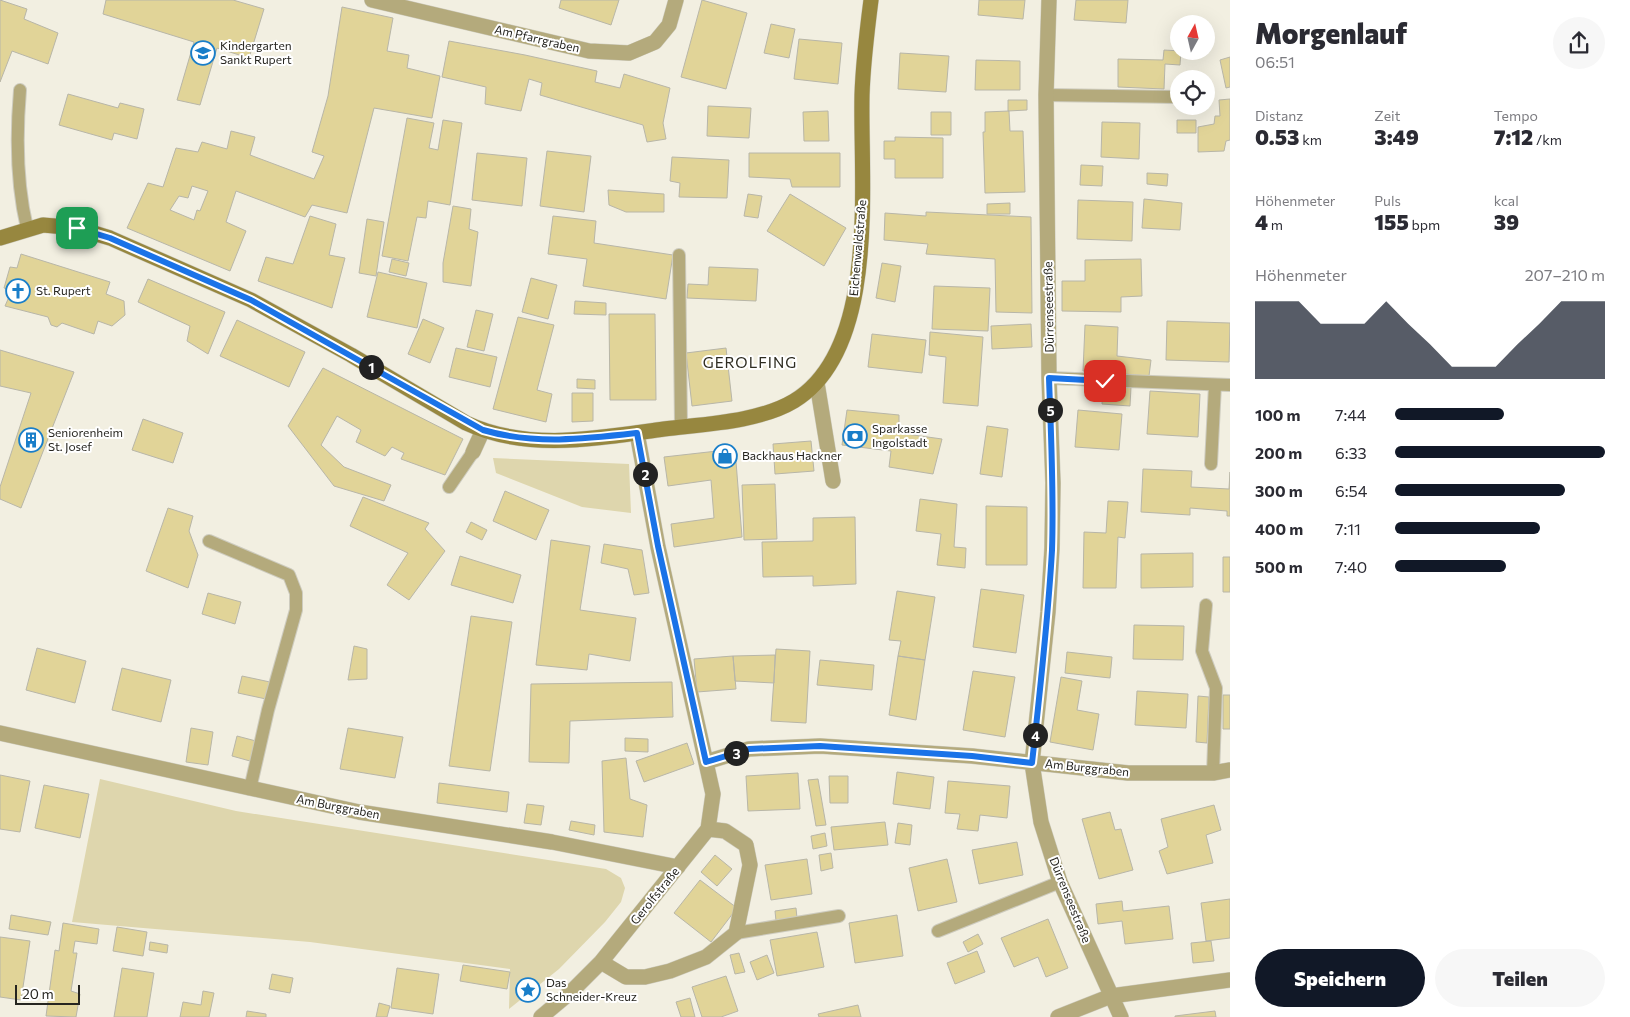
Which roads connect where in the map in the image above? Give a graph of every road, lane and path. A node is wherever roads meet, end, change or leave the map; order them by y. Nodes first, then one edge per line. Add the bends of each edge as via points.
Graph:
1 (372, 0) edge
2 (676, 0) edge
3 (871, 0) edge
4 (1050, 0) edge
5 (20, 90) dead end
6 (1046, 95) junction
7 (1170, 97) edge
8 (27, 228) junction
9 (0, 238) edge
10 (679, 255) dead end
11 (1049, 378) junction
12 (817, 383) junction
13 (1216, 385) junction
14 (1230, 385) edge
15 (681, 427) junction
16 (483, 430) junction
17 (637, 433) junction
18 (473, 452) joint
19 (1212, 464) dead end
20 (833, 481) dead end
21 (449, 487) dead end
22 (209, 541) dead end
23 (1206, 605) dead end
24 (0, 734) edge
25 (706, 762) junction
26 (1032, 763) junction
27 (1230, 770) edge
28 (1213, 773) junction
29 (250, 789) junction
30 (708, 829) junction
31 (678, 867) junction
32 (1060, 882) junction
33 (839, 916) dead end
34 (938, 931) dead end
35 (736, 933) junction
36 (601, 962) junction
37 (1230, 980) edge
38 (1110, 996) junction
39 (541, 1017) edge
40 (1058, 1017) edge
41 (1122, 1017) edge

1 - 2 street, Am Pfarrgraben via 589,51 629,53 655,42 669,25
3 - 12 street, Eichenwaldstraße via 862,94 863,222 854,296 832,361
4 - 6 street, Dürrenseestraße
5 - 8 lane via 16,137
6 - 7 lane
6 - 11 street, Dürrenseestraße
8 - 9 street, Eichenwaldstraße
8 - 16 street, Eichenwaldstraße via 43,225 94,232 251,300
10 - 15 lane
11 - 13 lane
11 - 26 street, Dürrenseestraße via 1052,548
12 - 15 street, Eichenwaldstraße via 793,402 768,412
12 - 20 street
13 - 14 lane
13 - 19 lane
15 - 17 street, Eichenwaldstraße
16 - 17 street, Eichenwaldstraße via 522,438 564,440
16 - 18 street
17 - 25 street via 658,546
18 - 21 lane
22 - 29 lane via 289,575 296,593 296,610
23 - 28 lane via 1202,651 1216,688
24 - 29 street, Am Burggraben
25 - 26 street, Am Burggraben via 749,749 820,746
25 - 30 street via 713,794
26 - 28 street, Am Burggraben via 1128,773
26 - 32 street, Dürrenseestraße via 1041,822
27 - 28 street, Am Burggraben
29 - 31 street, Am Burggraben via 359,812 552,842
30 - 31 street, Gerolfstraße
30 - 35 street via 725,831 746,845 750,865
31 - 36 street, Gerolfstraße
32 - 34 lane
32 - 38 street, Dürrenseestraße
33 - 35 lane
35 - 36 street via 706,957 645,977 626,977
36 - 39 street, Gerolfstraße
37 - 38 street
38 - 40 street
38 - 41 street, Dürrenseestraße

